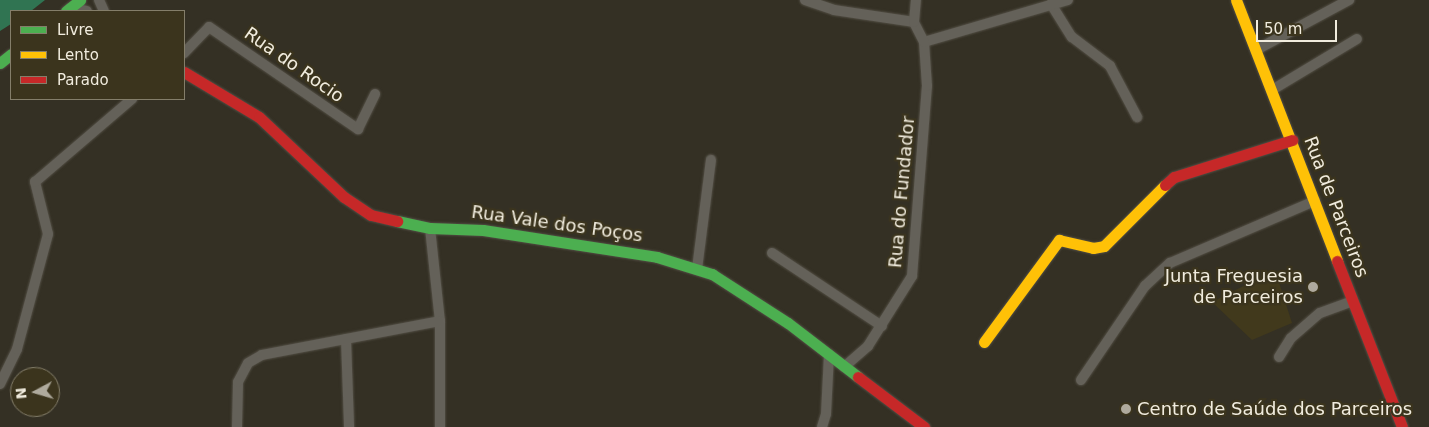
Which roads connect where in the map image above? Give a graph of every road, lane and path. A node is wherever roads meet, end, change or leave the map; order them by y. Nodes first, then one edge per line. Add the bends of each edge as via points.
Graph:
1 (80, 0) edge
2 (805, 0) edge
3 (916, 0) edge
4 (1068, 0) edge
5 (1236, 0) edge
6 (1349, 0) edge
7 (1051, 4) junction
8 (68, 10) edge
9 (914, 22) junction
10 (1357, 39) dead end
11 (924, 42) junction
12 (1256, 50) junction
13 (185, 53) edge
14 (10, 55) edge
15 (0, 63) edge
16 (185, 73) edge
17 (1272, 90) junction
18 (375, 94) dead end
19 (131, 100) edge
20 (1137, 117) dead end
21 (1292, 140) junction
22 (711, 160) dead end
23 (1315, 201) junction
24 (430, 228) junction
25 (772, 253) dead end
26 (697, 268) junction
27 (1353, 301) junction
28 (440, 321) junction
29 (882, 326) junction
30 (346, 339) junction
31 (984, 342) dead end
32 (829, 354) junction
33 (1278, 357) dead end
34 (844, 367) junction
35 (1081, 380) dead end
36 (0, 384) edge
37 (237, 427) edge
38 (349, 427) edge
39 (440, 427) edge
40 (822, 427) edge
41 (924, 427) edge
42 (1402, 427) edge

1 - 8 street
2 - 9 street via 834,10
3 - 9 street
4 - 7 street
5 - 12 street, Rua de Parceiros
6 - 12 street
7 - 11 street
7 - 20 street via 1072,37 1110,66
9 - 11 street, Rua do Fundador
10 - 17 street
11 - 29 street, Rua do Fundador via 927,86 912,276
12 - 17 street, Rua de Parceiros
13 - 18 street, Rua do Rocio via 209,26 358,129
14 - 15 street
16 - 24 street, Rua Vale dos Poços via 259,118 358,208 388,220
17 - 21 street, Rua de Parceiros
19 - 36 street via 35,182 48,234 17,349
21 - 23 street, Rua de Parceiros
21 - 31 street via 1174,177 1104,246 1094,248 1059,240
22 - 26 street
23 - 27 street, Rua de Parceiros
23 - 35 street via 1170,263 1145,286
24 - 26 street, Rua Vale dos Poços via 483,230 553,240 657,256
24 - 28 street
25 - 29 street
26 - 32 street, Rua Vale dos Poços via 750,298
27 - 33 street via 1320,313 1291,338
27 - 42 street, Rua de Parceiros
28 - 30 street
28 - 39 street
29 - 34 street, Rua do Fundador via 868,346
30 - 37 street via 262,354 248,363 238,382
30 - 38 street
32 - 34 street, Rua Vale dos Poços
32 - 40 street via 826,414
34 - 41 street, Rua Vale dos Poços

